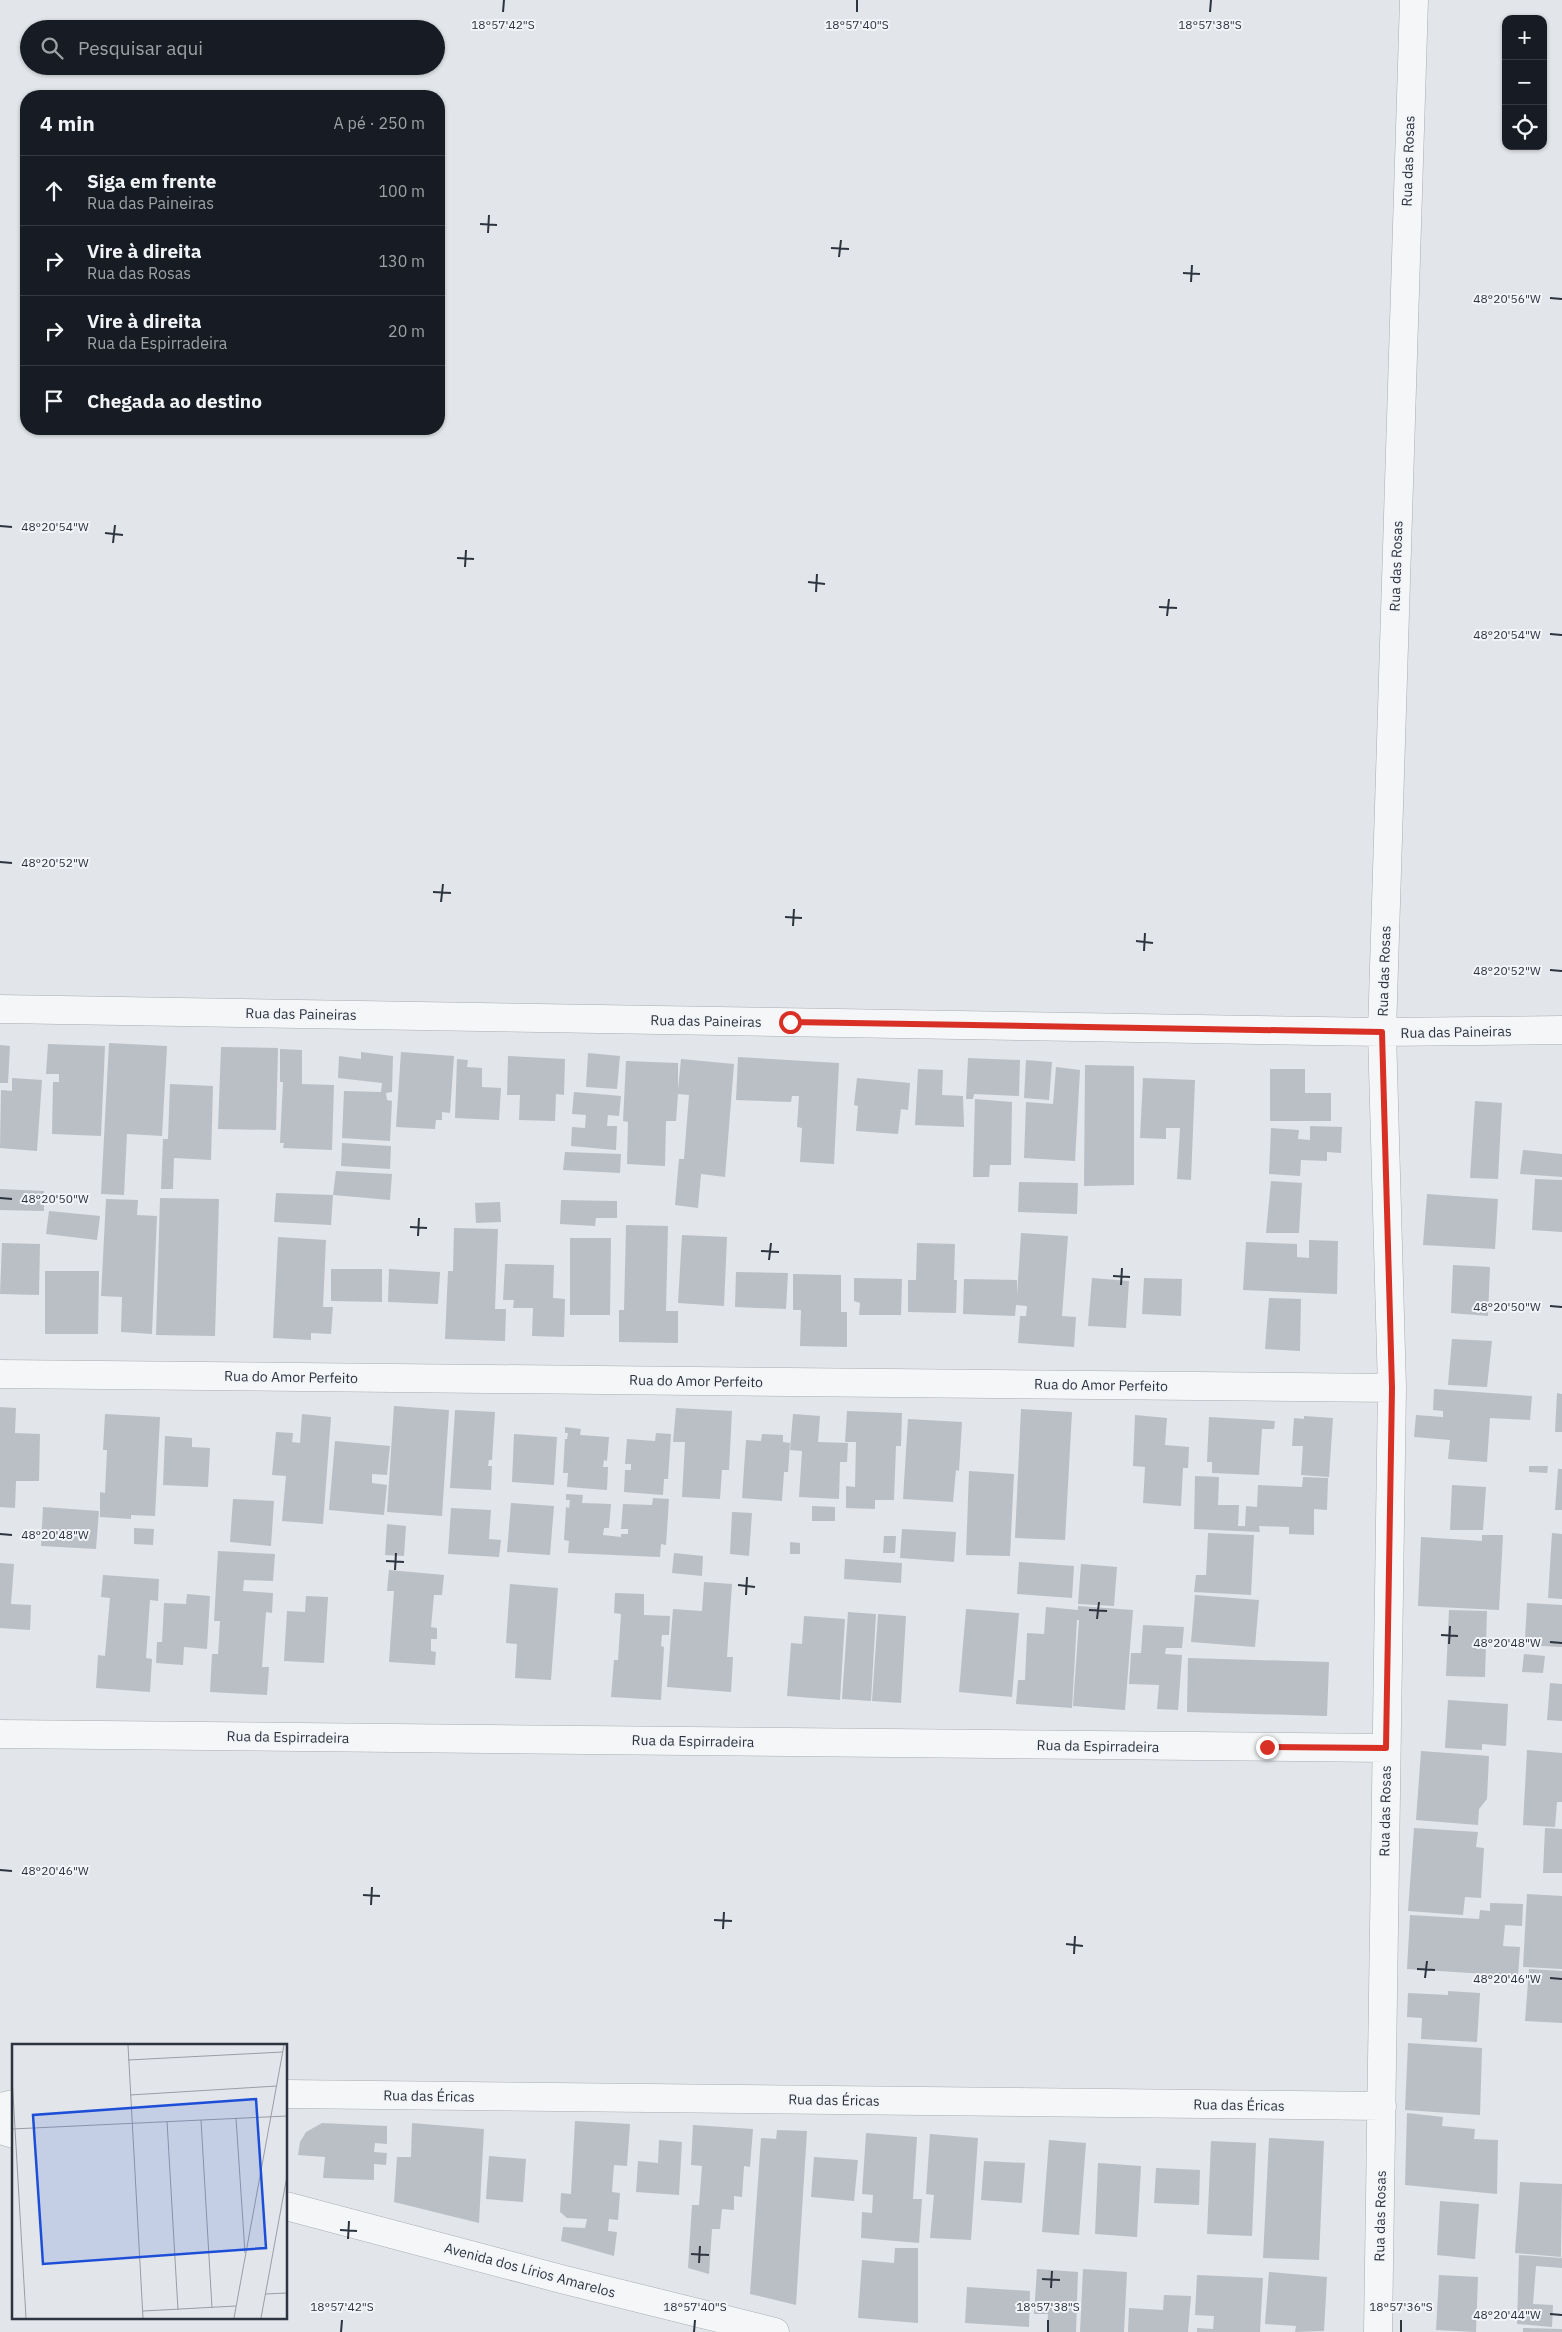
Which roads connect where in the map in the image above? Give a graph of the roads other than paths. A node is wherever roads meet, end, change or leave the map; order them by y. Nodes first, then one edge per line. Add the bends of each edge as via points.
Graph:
1 (1414, 0) edge
2 (0, 1009) edge
3 (1562, 1030) edge
4 (1382, 1032) junction
5 (0, 1374) edge
6 (1392, 1388) junction
7 (0, 1734) edge
8 (1386, 1748) junction
9 (288, 2094) edge
10 (1382, 2106) junction
11 (288, 2207) edge
12 (775, 2332) edge
13 (1378, 2332) edge

1 - 4 street, Rua das Rosas
2 - 4 street, Rua das Paineiras
3 - 4 street, Rua das Paineiras
4 - 6 street, Rua das Rosas
5 - 6 street, Rua do Amor Perfeito
6 - 8 street, Rua das Rosas
7 - 8 street, Rua da Espirradeira
8 - 10 street, Rua das Rosas
9 - 10 street, Rua das Éricas
10 - 13 street, Rua das Rosas
11 - 12 street, Avenida dos Lírios Amarelos

